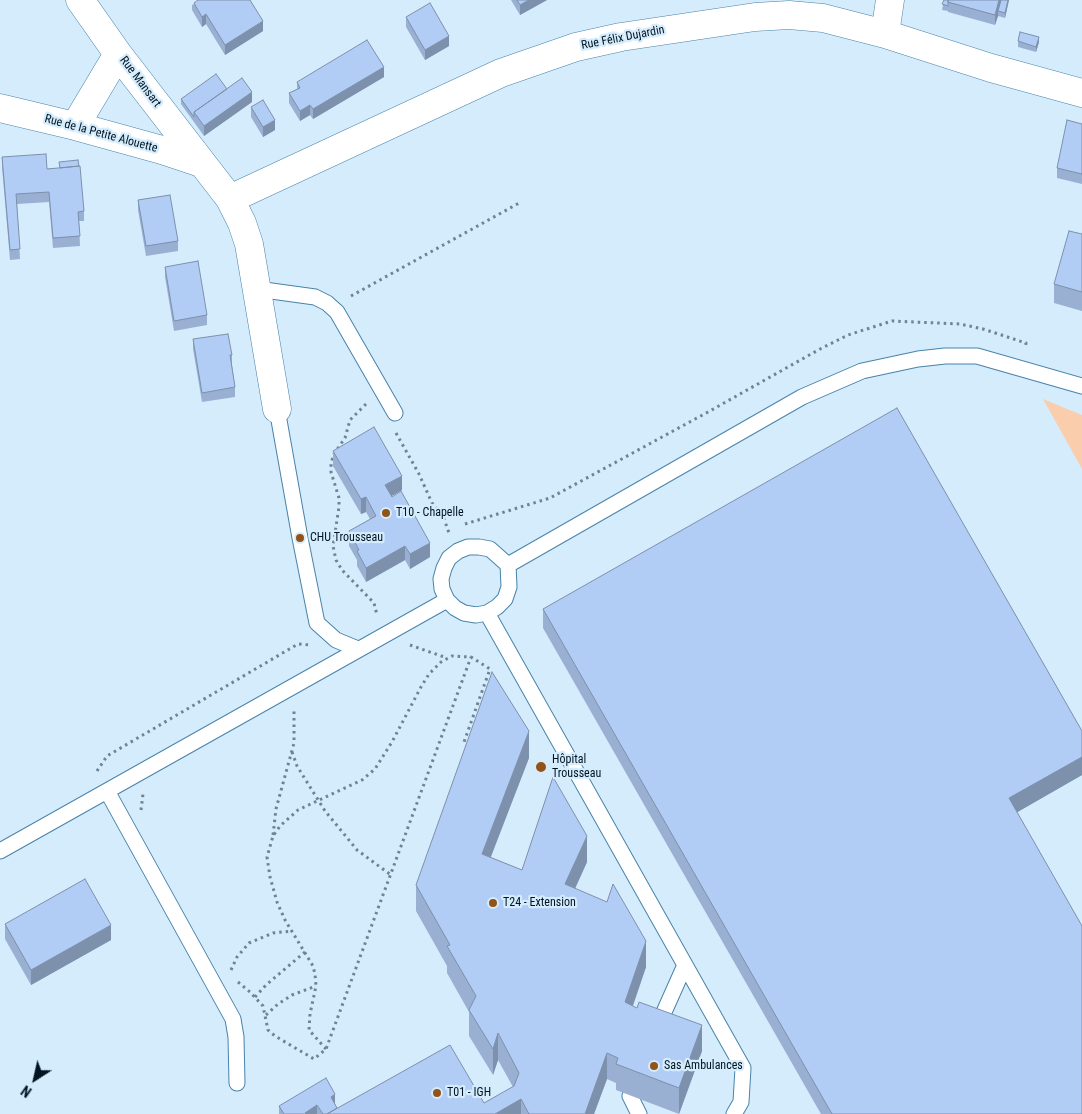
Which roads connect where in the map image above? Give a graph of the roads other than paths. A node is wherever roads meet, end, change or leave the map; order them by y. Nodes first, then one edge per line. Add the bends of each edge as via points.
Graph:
1 (80, 0) edge
2 (890, 0) edge
3 (885, 34) junction
4 (118, 54) junction
5 (1082, 93) edge
6 (0, 108) edge
7 (74, 126) junction
8 (201, 163) junction
9 (230, 199) junction
10 (257, 289) junction
11 (1082, 386) edge
12 (278, 409) joint
13 (394, 413) road end
14 (508, 565) junction
15 (447, 600) junction
16 (487, 613) junction
17 (358, 649) junction
18 (107, 791) junction
19 (0, 851) edge
20 (685, 965) junction
21 (654, 1034) edge
22 (237, 1083) dead end
23 (630, 1096) edge
24 (640, 1114) edge
25 (734, 1114) edge

1 - 4 street, Rue Mansart
2 - 3 street
3 - 5 street, Rue Félix Dujardin
3 - 9 street, Rue Félix Dujardin via 823,18 789,15 700,24 576,47 501,73
4 - 7 street
4 - 8 street, Rue Mansart
6 - 7 street, Rue de la Petite Alouette
7 - 8 street, Rue de la Petite Alouette
8 - 9 street
9 - 10 street via 249,244
10 - 12 street
10 - 13 lane via 315,298 337,312
11 - 14 lane via 977,356 918,359 862,371 802,397
12 - 17 lane via 318,623 336,640
14 - 15 lane via 490,550 479,547 468,547 458,552 449,558 441,579
14 - 16 lane via 509,587 505,599
15 - 16 lane via 464,613
15 - 17 lane
16 - 20 lane
17 - 18 lane
18 - 19 lane
18 - 22 lane via 233,1019
20 - 21 lane
20 - 25 lane via 743,1068 741,1102
23 - 24 lane

